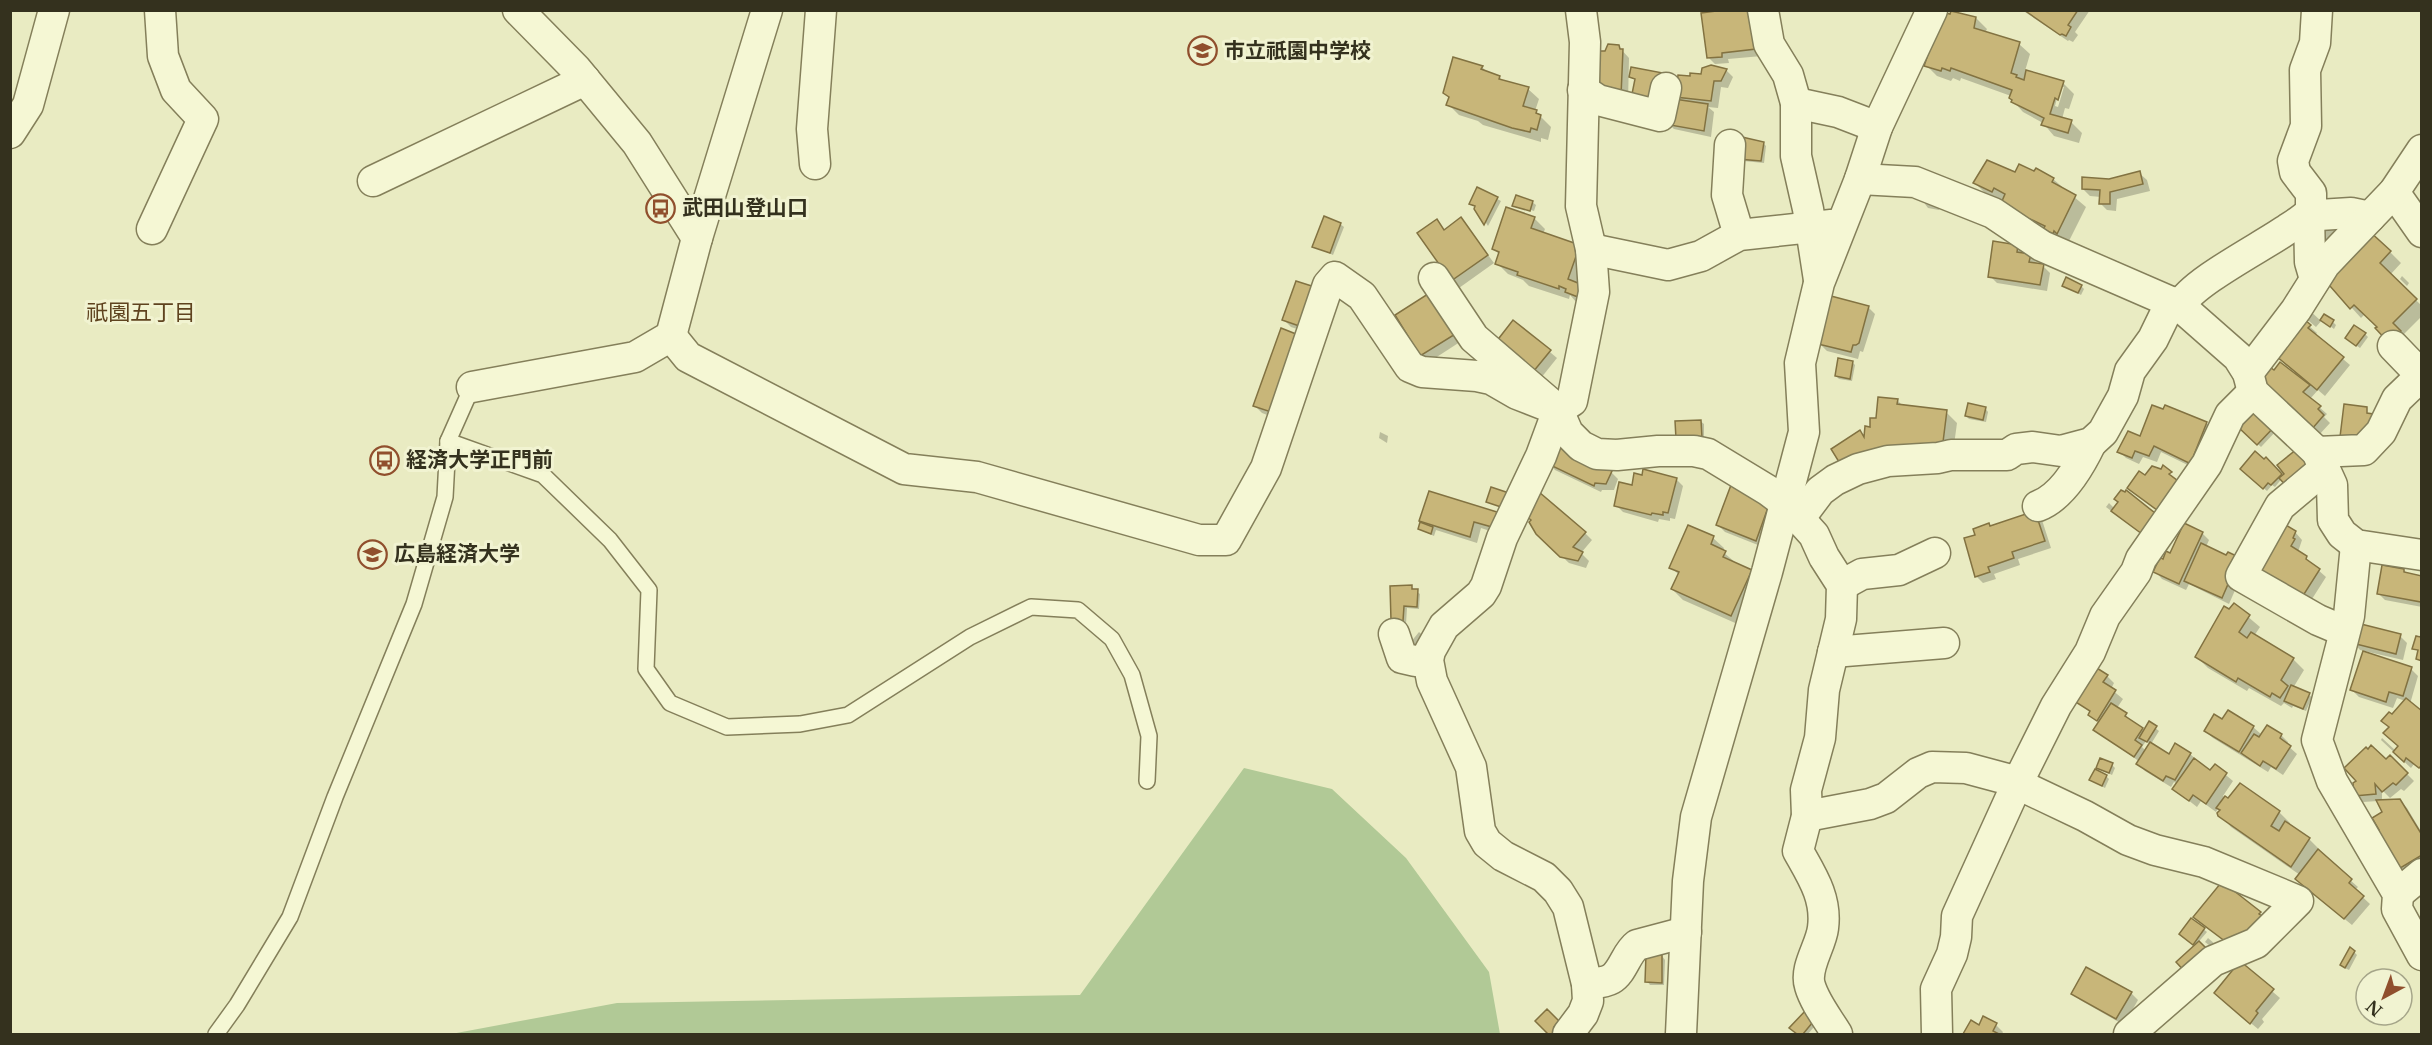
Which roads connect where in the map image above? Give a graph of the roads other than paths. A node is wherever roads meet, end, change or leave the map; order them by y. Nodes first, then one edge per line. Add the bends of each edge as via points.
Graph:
1 (54, 10) edge
2 (160, 10) edge
3 (518, 10) edge
4 (767, 10) edge
5 (821, 10) edge
6 (1581, 10) edge
7 (1763, 10) edge
8 (1932, 10) edge
9 (2317, 10) edge
10 (24, 76) edge
11 (585, 80) junction
12 (1666, 88) dead end
13 (1583, 90) junction
14 (1796, 103) junction
15 (1877, 127) junction
16 (10, 133) edge
17 (1730, 145) dead end
18 (2421, 150) edge
19 (815, 164) dead end
20 (1860, 179) junction
21 (373, 181) dead end
22 (2394, 192) junction
23 (2310, 213) junction
24 (2370, 217) junction
25 (1841, 224) junction
26 (1811, 227) junction
27 (152, 229) dead end
28 (2421, 232) edge
29 (1739, 236) junction
30 (697, 238) junction
31 (1591, 249) junction
32 (1434, 278) dead end
33 (2315, 279) junction
34 (1819, 283) junction
35 (2175, 304) junction
36 (671, 336) junction
37 (2393, 346) dead end
38 (2421, 375) edge
39 (2250, 383) junction
40 (472, 387) joint
41 (1558, 410) junction
42 (448, 441) junction
43 (2091, 443) junction
44 (2321, 460) junction
45 (2038, 506) dead end
46 (1792, 511) junction
47 (2356, 545) junction
48 (1935, 553) dead end
49 (2421, 555) edge
50 (1842, 585) junction
51 (2344, 631) junction
52 (1394, 634) dead end
53 (1944, 643) dead end
54 (1833, 652) junction
55 (1428, 660) junction
56 (1148, 781) dead end
57 (2017, 784) junction
58 (1807, 816) junction
59 (2421, 874) edge
60 (2398, 894) junction
61 (1686, 932) junction
62 (2421, 955) edge
63 (1587, 984) junction
64 (216, 1035) edge
65 (1568, 1035) edge
66 (1681, 1035) edge
67 (1837, 1035) edge
68 (1937, 1035) edge
69 (2129, 1035) edge

1 - 10 street
2 - 27 street via 163,56 176,90 203,119
3 - 11 street
4 - 30 street
5 - 19 street via 812,129
6 - 13 street via 1586,42
7 - 14 street via 1769,44 1788,75
8 - 15 street
9 - 23 street via 2315,43 2305,70 2306,126 2293,161 2295,172 2311,193
10 - 16 street via 28,105
11 - 21 street
11 - 30 street via 637,143
12 - 13 street via 1660,116 1598,100
13 - 31 street via 1581,206
14 - 15 street via 1838,112
14 - 26 street via 1796,156
15 - 20 street
17 - 29 street via 1727,195
18 - 22 street
20 - 25 street
20 - 35 street via 1915,182 1993,213 2042,246
22 - 24 street
22 - 28 street
23 - 24 street
23 - 33 street via 2310,262
23 - 35 street
24 - 33 street
25 - 26 street
25 - 34 street
26 - 29 street
26 - 34 street
29 - 31 street via 1701,256 1668,265
30 - 36 street
31 - 41 street via 1594,292 1578,379 1572,401
32 - 41 street via 1474,338
33 - 39 street
34 - 46 street via 1800,363 1804,432
35 - 39 street via 2238,357
35 - 43 street via 2130,371 2126,391 2103,432
36 - 40 street via 635,357
36 - 41 street via 688,357 904,469 977,477 1199,540 1226,540 1266,468 1328,285 1335,276 1362,296 1410,368 1477,375
37 - 38 street
38 - 44 street via 2397,399 2381,432 2364,450
39 - 44 street
39 - 57 street via 2206,464 2105,616 2090,652 2056,706
40 - 42 lane
41 - 46 street via 1568,433 1597,454 1708,454
41 - 55 street via 1502,538 1486,586 1444,626
42 - 56 lane via 543,475 610,540 649,590 646,669 670,703 727,726 800,724 848,715 970,637 1031,607 1078,610 1112,639 1132,675 1149,736
42 - 64 lane via 445,497 414,604 290,917
43 - 45 street via 2083,460 2049,502
43 - 46 street via 2061,451 2033,447 2016,449 2007,455 1888,461 1836,480
44 - 47 street via 2332,485 2333,520
44 - 51 street via 2280,506 2241,576
46 - 50 street via 1814,535
46 - 61 street via 1696,817
47 - 49 street
47 - 51 street
48 - 50 street via 1899,570 1862,574
50 - 54 street via 1841,619
51 - 60 street via 2317,740 2332,781
52 - 55 street via 1402,658
53 - 54 street
54 - 58 street via 1824,690 1820,738 1806,790
55 - 63 street via 1432,681 1471,767 1480,831 1503,856 1544,877 1558,891 1568,908
57 - 58 street via 1966,768 1932,767 1886,798 1850,810
57 - 68 street via 1957,916 1952,954 1936,989
57 - 69 street via 2128,840 2204,862 2298,902 2256,944 2213,961
58 - 67 street via 1798,851 1821,892 1824,913 1809,985
59 - 60 street
60 - 62 street via 2397,909
61 - 63 street via 1637,945 1609,981
61 - 66 street
63 - 65 street via 1588,1001

